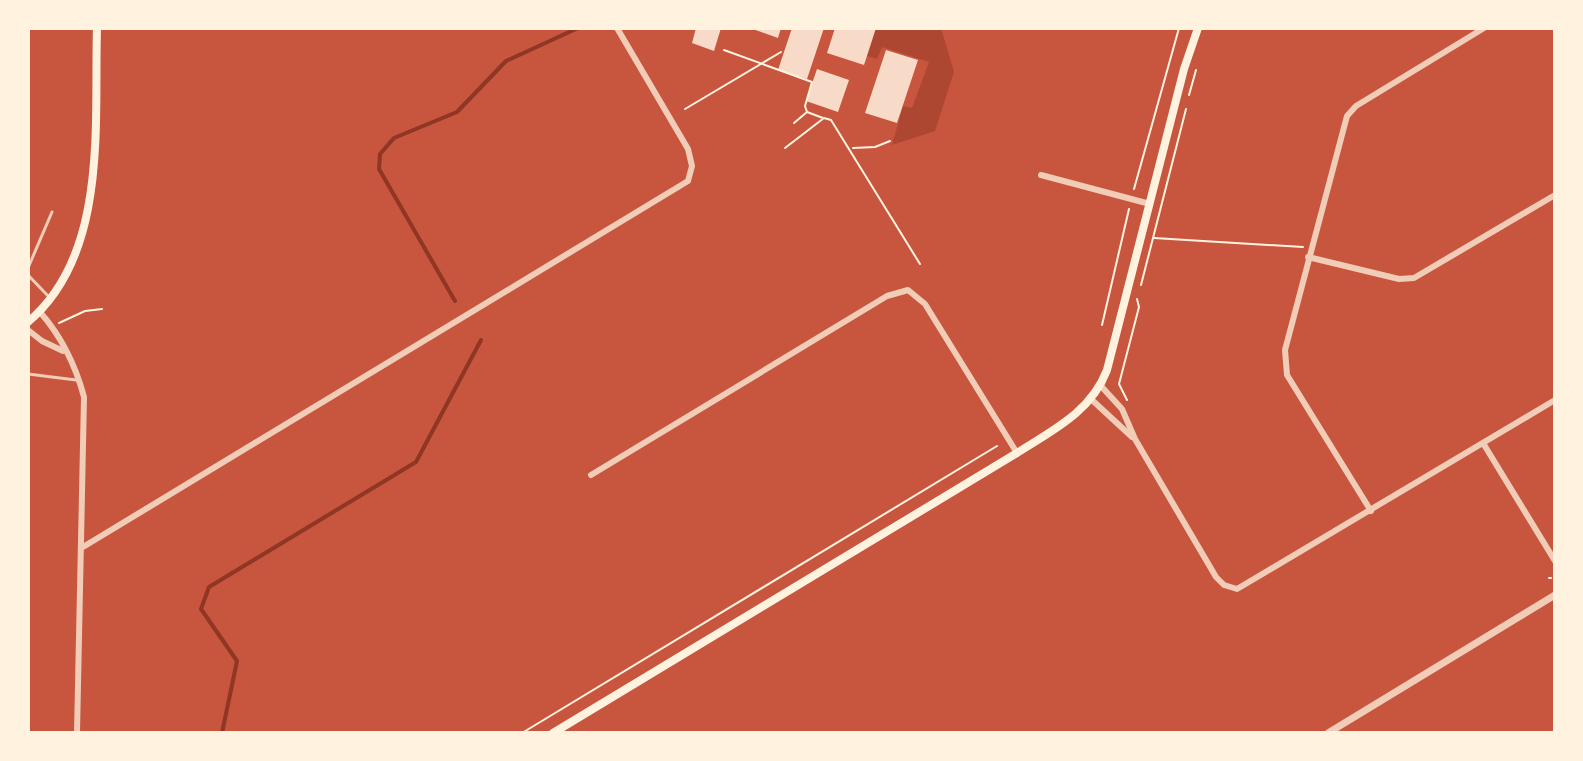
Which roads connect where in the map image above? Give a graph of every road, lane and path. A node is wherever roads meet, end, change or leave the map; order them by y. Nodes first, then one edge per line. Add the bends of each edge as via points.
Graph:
1 (97, 28) edge
2 (617, 28) edge
3 (1179, 28) edge
4 (1198, 28) edge
5 (1484, 28) edge
6 (724, 50) dead end
7 (781, 52) dead end
8 (1198, 60) dead end
9 (759, 64) junction
10 (685, 109) dead end
11 (807, 112) junction
12 (824, 118) junction
13 (794, 123) dead end
14 (890, 141) dead end
15 (785, 148) dead end
16 (851, 148) junction
17 (1041, 175) dead end
18 (1134, 190) dead end
19 (1555, 195) edge
20 (1150, 204) junction
21 (1129, 207) dead end
22 (52, 212) dead end
23 (1142, 235) junction
24 (1154, 238) junction
25 (1303, 247) dead end
26 (1308, 257) junction
27 (920, 264) dead end
28 (28, 268) edge
29 (28, 275) edge
30 (50, 298) junction
31 (102, 309) dead end
32 (40, 312) junction
33 (28, 322) edge
34 (1102, 325) dead end
35 (52, 326) junction
36 (28, 330) edge
37 (63, 351) junction
38 (28, 374) edge
39 (79, 380) junction
40 (1101, 386) junction
41 (1092, 400) junction
42 (1555, 400) edge
43 (1133, 411) dead end
44 (1135, 439) junction
45 (1483, 443) junction
46 (997, 446) dead end
47 (1017, 453) junction
48 (591, 475) dead end
49 (1371, 511) junction
50 (83, 547) junction
51 (1555, 561) edge
52 (1555, 595) edge
53 (77, 733) edge
54 (522, 733) edge
55 (553, 733) edge
56 (1328, 733) edge

1 - 30 main road via 86,217 75,254
2 - 50 street via 688,149 688,181
3 - 18 path
4 - 20 main road
5 - 26 street via 1350,112
6 - 9 path
7 - 9 path
8 - 24 path
9 - 10 path
9 - 11 path via 812,82
11 - 12 path
11 - 13 path
12 - 15 path
12 - 16 path
14 - 16 path
16 - 27 path
17 - 20 street
19 - 26 street via 1414,278
20 - 23 main road
21 - 34 path
22 - 28 lane
23 - 24 path
23 - 40 main road
24 - 25 path
24 - 43 path via 1119,384
26 - 49 street via 1285,370
29 - 30 lane
30 - 32 main road
31 - 35 path
32 - 33 main road
32 - 35 street
35 - 37 street
36 - 37 street
37 - 39 street
38 - 39 lane
39 - 50 street via 84,397
40 - 41 main road
40 - 44 street via 1122,409
41 - 44 street
41 - 47 main road
42 - 45 street
44 - 49 street via 1226,587 1245,588
45 - 49 street
45 - 51 street
46 - 54 path
47 - 48 street via 925,304 908,290 887,296
47 - 55 main road
50 - 53 street
52 - 56 street

